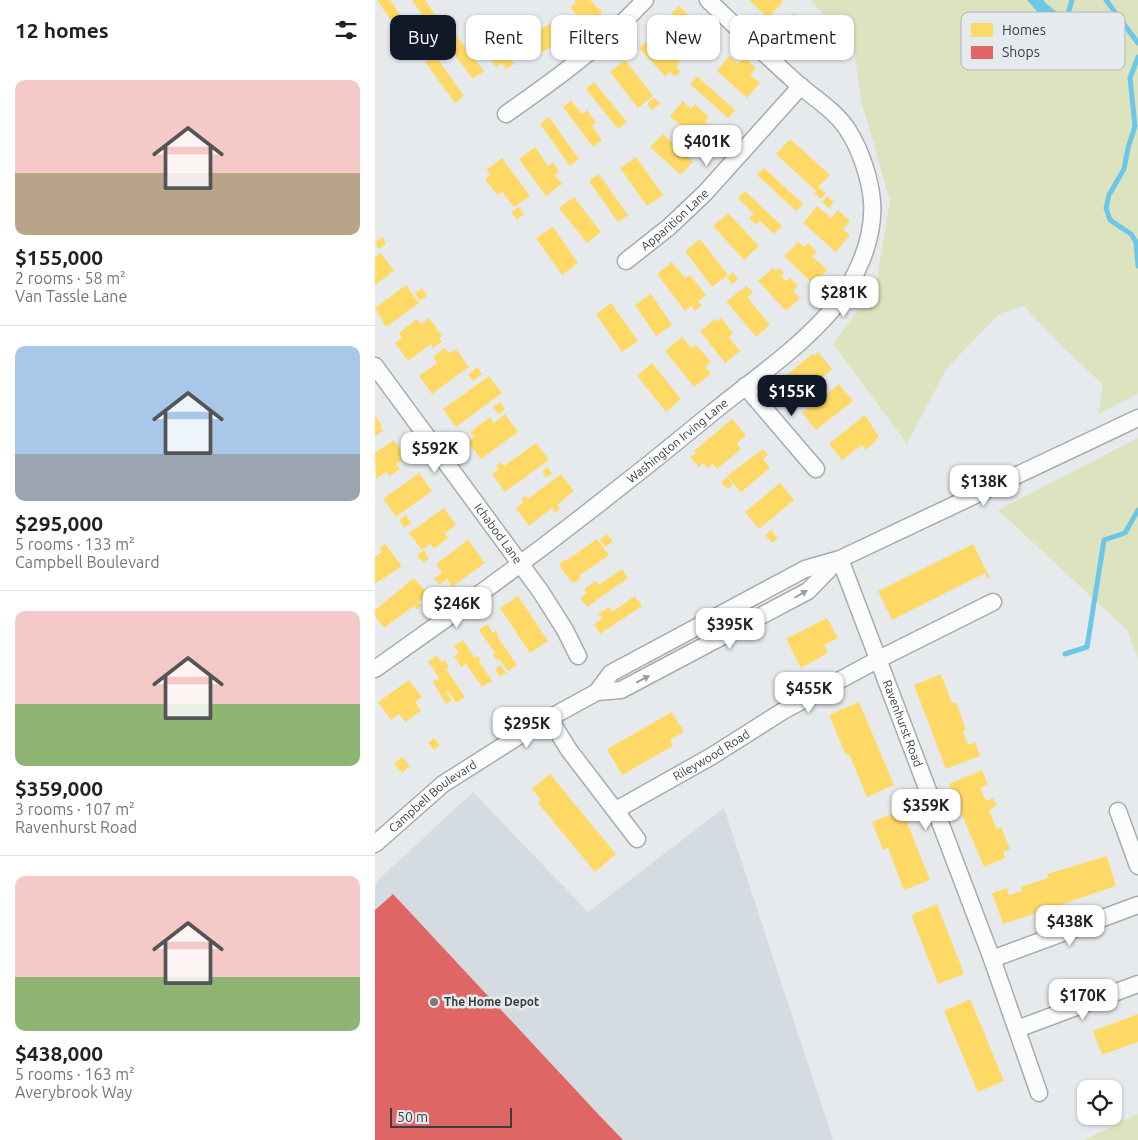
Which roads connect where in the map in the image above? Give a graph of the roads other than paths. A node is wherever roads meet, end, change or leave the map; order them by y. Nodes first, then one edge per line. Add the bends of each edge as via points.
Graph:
1 (645, 0) edge
2 (707, 0) edge
3 (801, 86) junction
4 (506, 114) dead end
5 (626, 261) dead end
6 (375, 366) edge
7 (745, 386) junction
8 (1138, 418) edge
9 (816, 469) dead end
10 (840, 559) junction
11 (521, 563) junction
12 (993, 602) dead end
13 (578, 656) dead end
14 (877, 660) junction
15 (378, 661) edge
16 (549, 718) junction
17 (616, 810) junction
18 (1118, 811) dead end
19 (637, 839) dead end
20 (375, 844) edge
21 (1138, 866) edge
22 (1138, 905) edge
23 (992, 959) junction
24 (1138, 984) edge
25 (1017, 1028) junction
26 (1039, 1094) dead end

1 - 4 street via 601,44
2 - 3 street, Washington Irving Lane
3 - 5 street, Apparition Lane via 705,194
3 - 7 street, Washington Irving Lane via 849,131 869,187 872,202 870,229 857,272 829,313
6 - 11 street, Ichabod Lane
7 - 9 street
7 - 11 street, Washington Irving Lane via 670,449
8 - 10 street, Campbell Boulevard
10 - 14 street, Ravenhurst Road
10 - 16 street, Campbell Boulevard via 805,569 611,674 597,692
11 - 13 street, Ichabod Lane via 565,630
11 - 15 street, Washington Irving Lane
12 - 14 street, Rileywood Road
14 - 17 street, Rileywood Road via 783,711
14 - 23 street, Ravenhurst Road
16 - 17 street via 569,750
16 - 20 street, Campbell Boulevard via 443,784
17 - 19 street
18 - 21 street
22 - 23 street
23 - 25 street, Ravenhurst Road
24 - 25 street
25 - 26 street, Ravenhurst Road

